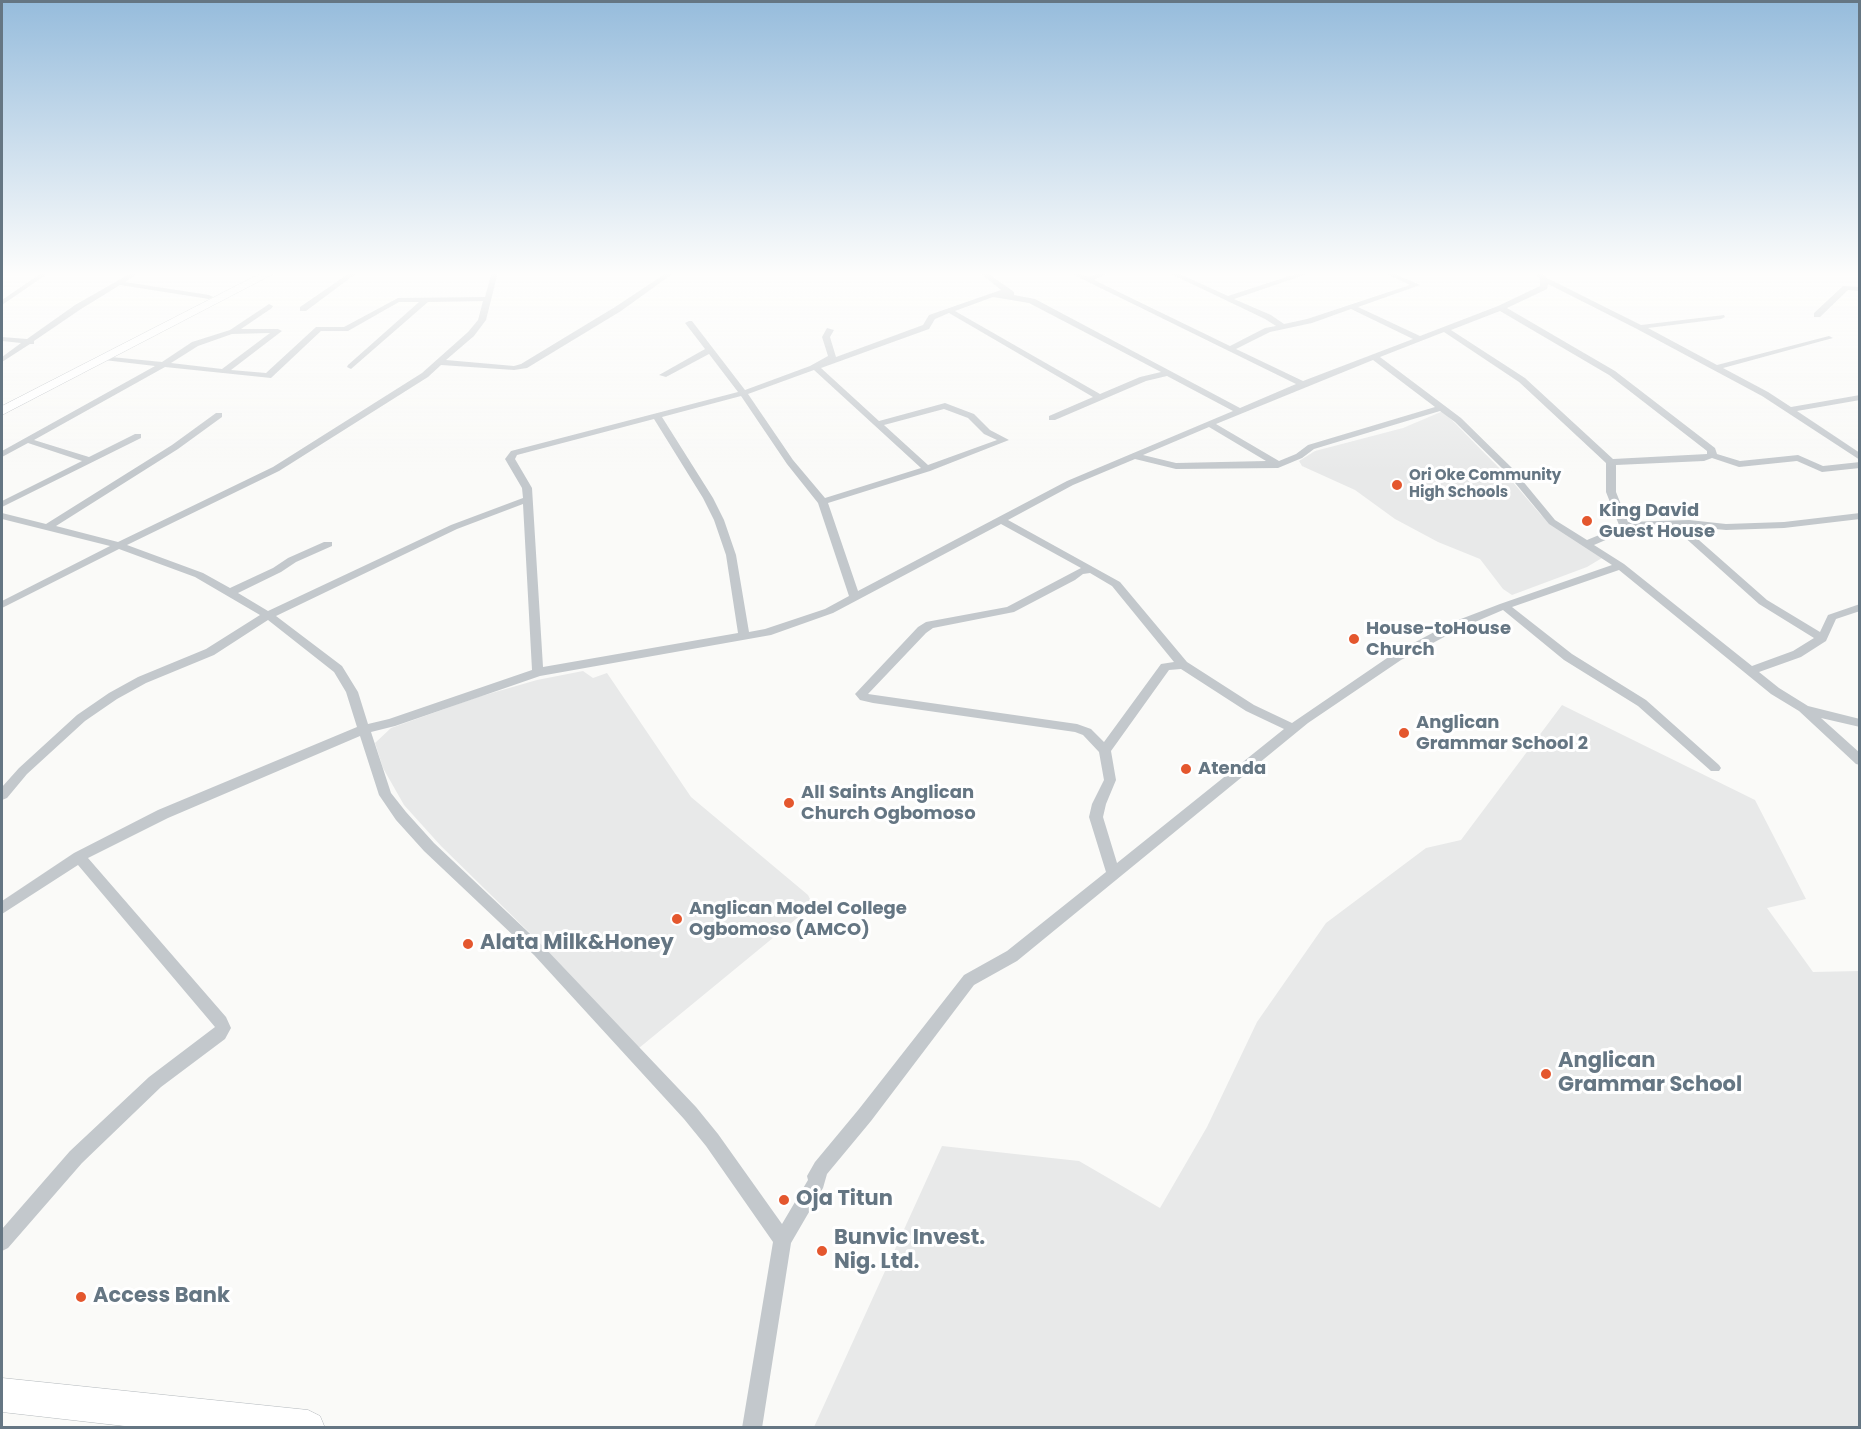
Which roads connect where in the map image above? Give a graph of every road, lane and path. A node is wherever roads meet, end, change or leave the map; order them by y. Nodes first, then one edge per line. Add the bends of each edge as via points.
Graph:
1 (4, 339) dead end
2 (35, 339) edge
3 (128, 339) edge
4 (142, 339) edge
5 (212, 339) edge
6 (267, 339) edge
7 (308, 339) edge
8 (383, 339) edge
9 (463, 339) edge
10 (569, 339) edge
11 (701, 339) edge
12 (826, 339) edge
13 (892, 339) edge
14 (998, 339) edge
15 (1103, 339) edge
16 (1209, 339) edge
17 (1253, 339) edge
18 (1421, 339) edge
19 (1458, 339) edge
20 (1553, 339) edge
21 (1662, 339) edge
22 (1826, 339) edge
23 (31, 342) junction
24 (1230, 349) junction
25 (710, 350) junction
26 (1374, 357) junction
27 (104, 358) junction
28 (2, 360) edge
29 (439, 362) junction
30 (163, 365) junction
31 (814, 366) junction
32 (351, 367) dead end
33 (1716, 368) junction
34 (224, 370) junction
35 (1169, 373) junction
36 (663, 375) dead end
37 (1303, 384) junction
38 (743, 393) junction
39 (1860, 397) edge
40 (1100, 398) junction
41 (2, 403) edge
42 (1441, 408) junction
43 (1791, 410) junction
44 (2, 411) edge
45 (1240, 411) junction
46 (219, 414) dead end
47 (656, 415) junction
48 (1052, 418) dead end
49 (878, 424) junction
50 (1209, 424) junction
51 (138, 436) dead end
52 (26, 440) junction
53 (2, 454) edge
54 (1712, 455) junction
55 (1134, 456) junction
56 (1860, 457) edge
57 (89, 460) junction
58 (1611, 462) junction
59 (1272, 464) junction
60 (1860, 465) edge
61 (927, 469) junction
62 (528, 499) junction
63 (823, 502) junction
64 (2, 504) edge
65 (2, 516) edge
66 (1860, 516) edge
67 (1000, 520) junction
68 (1675, 524) junction
69 (1624, 525) junction
70 (46, 528) junction
71 (328, 544) dead end
72 (1587, 544) junction
73 (119, 545) junction
74 (1620, 566) junction
75 (1079, 567) junction
76 (229, 593) junction
77 (855, 597) junction
78 (2, 605) edge
79 (1504, 606) junction
80 (1860, 607) edge
81 (268, 615) junction
82 (744, 636) junction
83 (1822, 638) junction
84 (1183, 665) junction
85 (1750, 671) junction
86 (538, 672) junction
87 (1803, 708) junction
88 (1860, 723) edge
89 (364, 729) junction
90 (1294, 729) junction
91 (1105, 750) junction
92 (1860, 761) edge
93 (1714, 768) dead end
94 (2, 795) edge
95 (79, 857) junction
96 (1113, 874) junction
97 (2, 908) edge
98 (782, 1240) junction
99 (2, 1242) edge
100 (2, 1395) edge
101 (163, 1419) edge
102 (751, 1426) edge
103 (308, 1428) edge

1 - 23 street
2 - 23 street
3 - 41 main road
4 - 27 main road
5 - 30 street via 195,344
6 - 34 street
7 - 34 street via 268,376
8 - 32 street
9 - 29 street
10 - 29 street via 514,368
11 - 25 street
12 - 31 street via 832,357
13 - 31 street
14 - 40 street
15 - 35 street
16 - 24 street
17 - 24 street
18 - 26 street
19 - 58 street via 1522,380
20 - 54 street via 1612,373 1712,450
21 - 33 street
22 - 33 street
23 - 28 street
24 - 37 street
25 - 36 street
25 - 38 street
26 - 37 street
26 - 42 street
27 - 30 street
27 - 44 main road
29 - 73 street via 425,375 276,469
30 - 34 street
30 - 52 street
31 - 38 street
31 - 49 street
33 - 43 street
35 - 40 street via 1143,379
35 - 45 street
37 - 45 street
38 - 47 street
38 - 63 street
39 - 43 street
40 - 48 street
42 - 59 street via 1311,447 1283,465
42 - 72 street via 1509,470 1552,522
43 - 56 street
45 - 50 street
46 - 70 street via 176,447
47 - 62 street via 514,453 510,459 527,488
47 - 82 street via 719,520 731,555
49 - 61 street
49 - 61 street via 945,406 966,413 987,432 1005,440
50 - 55 street
50 - 59 street
51 - 57 street
52 - 53 street
52 - 57 street
54 - 58 street
54 - 60 street via 1739,464 1798,458 1822,469
55 - 59 street via 1176,466
55 - 67 street via 1070,483
57 - 64 street
58 - 69 street via 1611,492
61 - 63 street
62 - 81 street via 454,527
62 - 86 street
63 - 77 street
65 - 70 street
66 - 68 street via 1784,525
67 - 75 street
67 - 77 street
68 - 69 street
68 - 83 street via 1763,602
69 - 72 street via 1620,531
70 - 73 street
71 - 76 street
72 - 74 street
73 - 76 street via 188,570
73 - 78 street
74 - 79 street
74 - 85 street
75 - 84 street via 1092,569 1116,584
75 - 91 street via 1071,578 1010,610 930,625 861,693 873,699 1077,728 1087,732
76 - 81 street
77 - 82 street via 829,611
79 - 90 street via 1449,628 1397,657
79 - 93 street via 1568,657 1642,703
80 - 83 street via 1832,617
81 - 89 street via 338,669 352,692
81 - 94 street via 210,652 142,680 93,708
82 - 86 street
83 - 85 street via 1797,654
84 - 90 street via 1250,708
84 - 91 street via 1165,667
85 - 87 street
86 - 89 street
87 - 88 street
87 - 92 street
89 - 95 street via 163,814
89 - 98 street via 385,795 401,816 539,951 690,1113
90 - 96 street
91 - 96 street via 1110,780 1096,817
95 - 97 street
95 - 99 street via 223,1028 155,1082 76,1157
96 - 98 street via 1012,956 969,980 816,1176 817,1182
98 - 102 street
100 - 101 highway
101 - 103 highway

